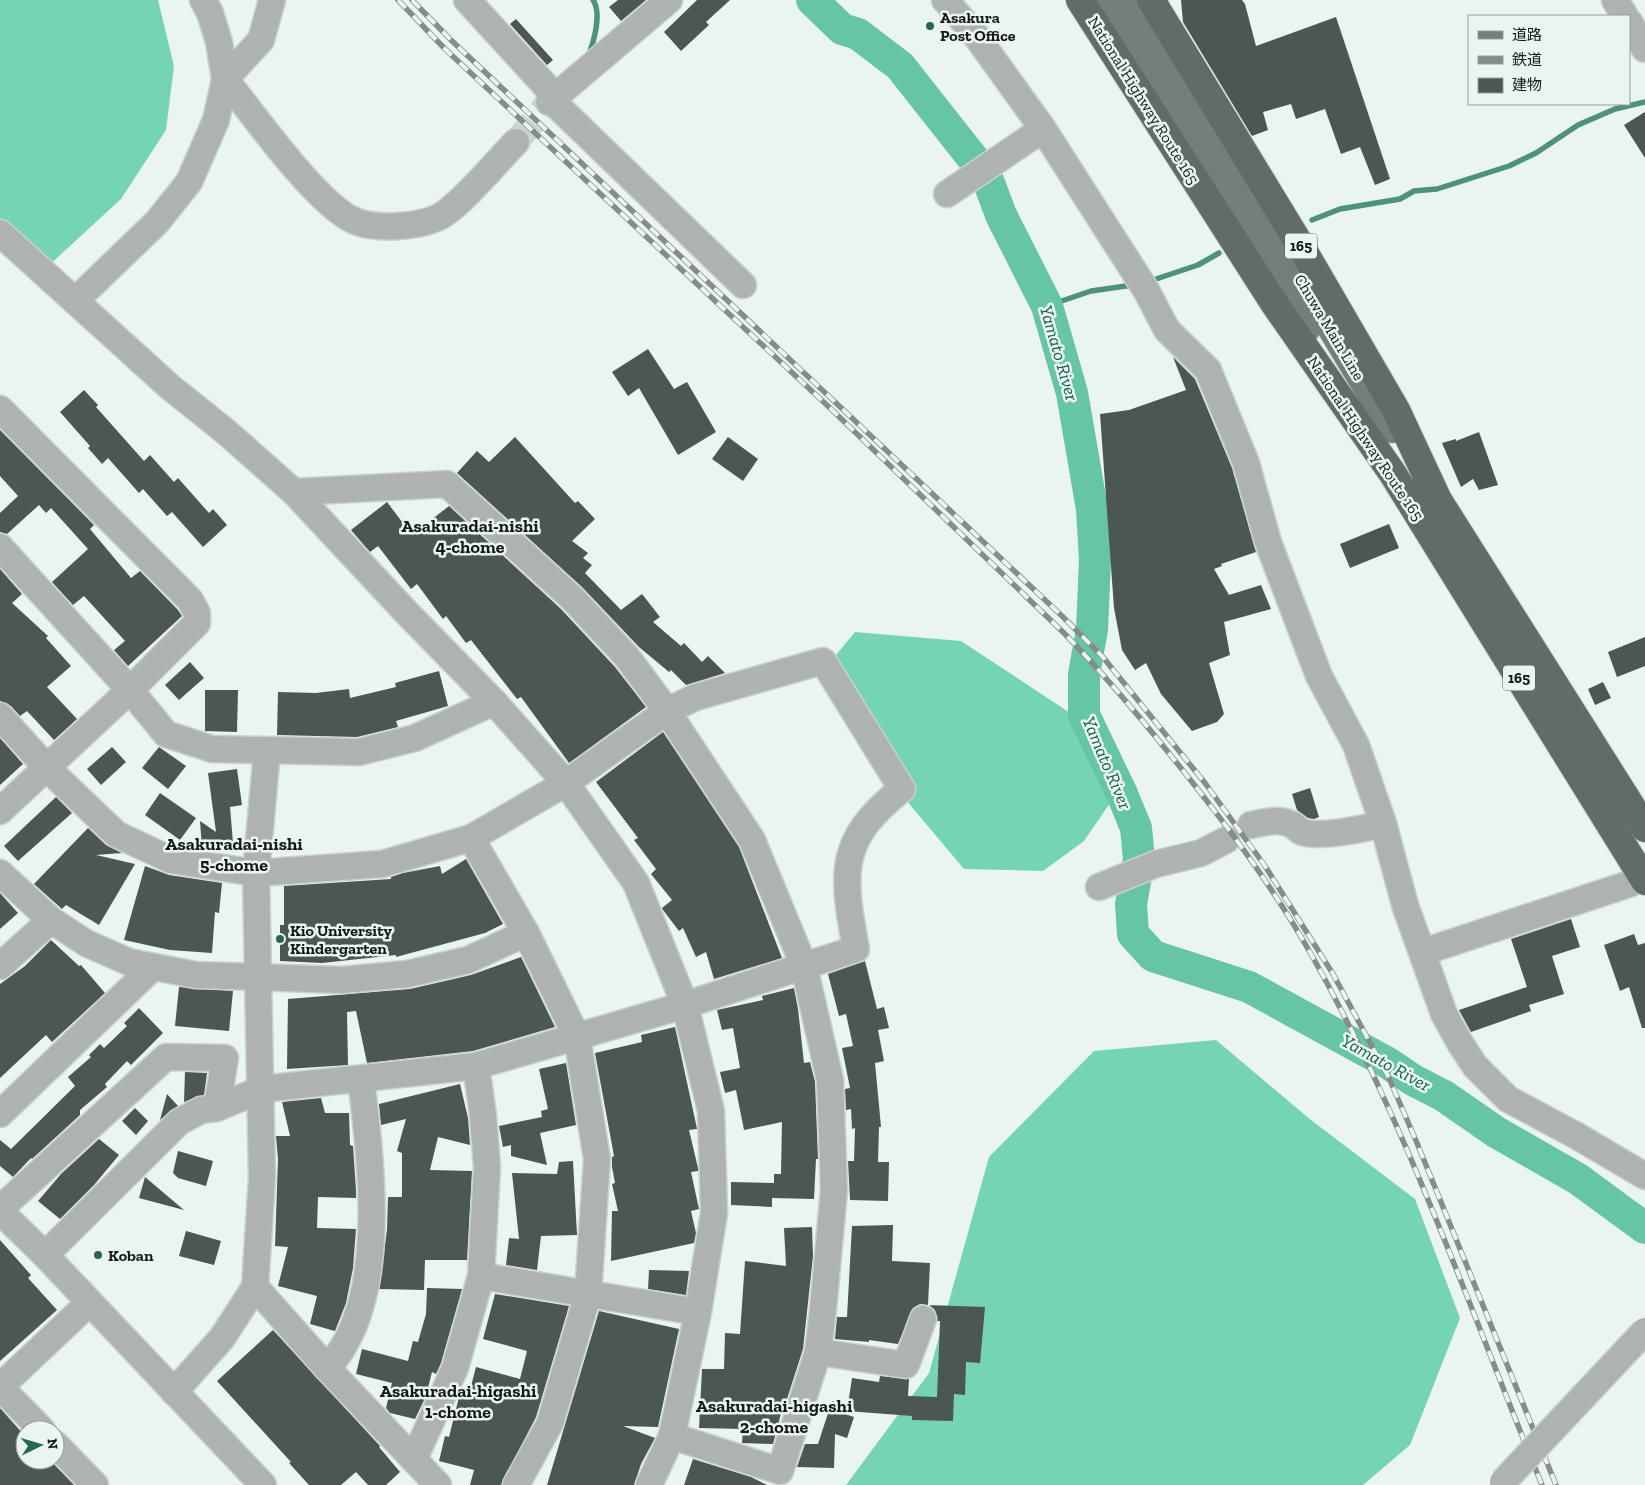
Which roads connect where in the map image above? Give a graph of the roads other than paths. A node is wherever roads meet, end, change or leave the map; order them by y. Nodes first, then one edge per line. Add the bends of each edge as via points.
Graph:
1 (202, 0) edge
2 (272, 0) edge
3 (467, 0) edge
4 (668, 0) edge
5 (945, 0) edge
6 (1080, 0) edge
7 (1104, 0) edge
8 (1128, 0) edge
9 (1151, 0) edge
10 (1616, 0) edge
11 (1624, 15) edge
12 (1630, 24) edge
13 (1645, 49) edge
14 (225, 79) junction
15 (552, 99) junction
16 (1044, 130) junction
17 (516, 142) tunnel mouth
18 (947, 194) dead end
19 (0, 233) edge
20 (743, 285) dead end
21 (75, 301) junction
22 (0, 409) edge
23 (1393, 474) junction
24 (294, 492) junction
25 (1438, 500) junction
26 (0, 547) edge
27 (130, 690) junction
28 (494, 702) junction
29 (667, 711) junction
30 (0, 716) edge
31 (267, 751) junction
32 (47, 768) junction
33 (566, 783) junction
34 (0, 810) edge
35 (1383, 823) junction
36 (1251, 825) dead end
37 (1645, 828) edge
38 (471, 838) junction
39 (1226, 840) dead end
40 (0, 873) edge
41 (256, 873) junction
42 (1644, 878) edge
43 (1099, 887) dead end
44 (51, 920) junction
45 (526, 934) junction
46 (1423, 952) junction
47 (0, 966) edge
48 (804, 966) junction
49 (153, 967) junction
50 (258, 978) junction
51 (685, 1005) junction
52 (577, 1037) junction
53 (476, 1066) junction
54 (362, 1079) junction
55 (262, 1088) junction
56 (217, 1108) junction
57 (0, 1114) edge
58 (1645, 1176) edge
59 (0, 1210) edge
60 (45, 1255) junction
61 (481, 1276) junction
62 (255, 1287) junction
63 (588, 1294) junction
64 (88, 1303) junction
65 (698, 1312) junction
66 (923, 1318) dead end
67 (1645, 1331) edge
68 (818, 1352) junction
69 (326, 1368) junction
70 (0, 1387) edge
71 (174, 1392) junction
72 (32, 1420) edge
73 (672, 1436) junction
74 (65, 1454) edge
75 (414, 1459) junction
76 (778, 1478) edge
77 (1502, 1483) edge
78 (95, 1485) edge
79 (263, 1485) edge
80 (438, 1485) edge
81 (516, 1485) edge
82 (649, 1485) edge

1 - 14 street via 210,13 219,42
2 - 14 street via 261,40
3 - 15 street
4 - 15 street
5 - 16 street via 974,33
6 - 23 highway, National Highway Route 165 / 165 via 1274,303
7 - 23 main road, Chuwa Main Line
8 - 25 main road, Chuwa Main Line
9 - 25 highway, National Highway Route 165 / 165 via 1292,230 1396,410
10 - 11 street
12 - 13 street
14 - 17 street via 261,126 331,205 354,221 370,226 386,227 438,218
14 - 21 street via 216,120 189,182 157,222
15 - 20 street
16 - 18 street
16 - 35 street via 1167,330 1208,370 1246,463 1268,542 1319,676 1356,745
19 - 21 street
21 - 24 street
22 - 27 street via 190,600 197,613 197,622
23 - 42 highway, National Highway Route 165 / 165
24 - 28 street
24 - 29 street via 447,484 572,598 627,657
25 - 37 highway, National Highway Route 165 / 165
26 - 27 street
27 - 31 street via 166,734 212,749
27 - 32 street
28 - 31 street via 415,738 359,752
28 - 33 street
29 - 33 street
29 - 48 street via 752,840
29 - 48 street via 696,697 824,661 902,788 878,808 858,833 848,866 847,892 856,949
30 - 32 street
31 - 41 street
32 - 34 street
32 - 41 street via 116,834 171,860
33 - 38 street
33 - 51 street via 636,883
35 - 36 street via 1329,832 1303,832 1291,824 1272,820
35 - 46 street via 1400,889
38 - 41 street via 382,864
38 - 45 street
39 - 43 street via 1201,853 1156,864
40 - 44 street
41 - 50 street
42 - 46 street
44 - 47 street
44 - 49 street via 86,943 129,962
45 - 50 street via 468,960 407,974 342,980
45 - 52 street
46 - 58 street via 1444,1014 1475,1066 1508,1099
48 - 51 street
48 - 68 street via 830,1089 834,1190
49 - 50 street via 196,975
49 - 57 street
50 - 55 street
51 - 52 street
51 - 65 street via 710,1111 714,1213
52 - 53 street
52 - 63 street via 597,1159
53 - 54 street
53 - 61 street via 487,1167
54 - 55 street
54 - 69 street via 370,1151 372,1225 369,1271 341,1353
55 - 56 street
55 - 62 street via 262,1178
56 - 59 street via 226,1058 166,1057
56 - 60 street via 201,1110 179,1122
59 - 60 street
60 - 64 street
61 - 63 street
61 - 75 street via 455,1368
62 - 69 street
62 - 71 street via 222,1338
63 - 65 street
63 - 81 street via 550,1423
64 - 70 street
64 - 71 street
65 - 73 street
66 - 68 street via 906,1364
67 - 77 street, bridge
68 - 76 street
69 - 75 street
70 - 72 street
71 - 79 street
73 - 76 street
73 - 82 street
74 - 78 street
75 - 80 street

